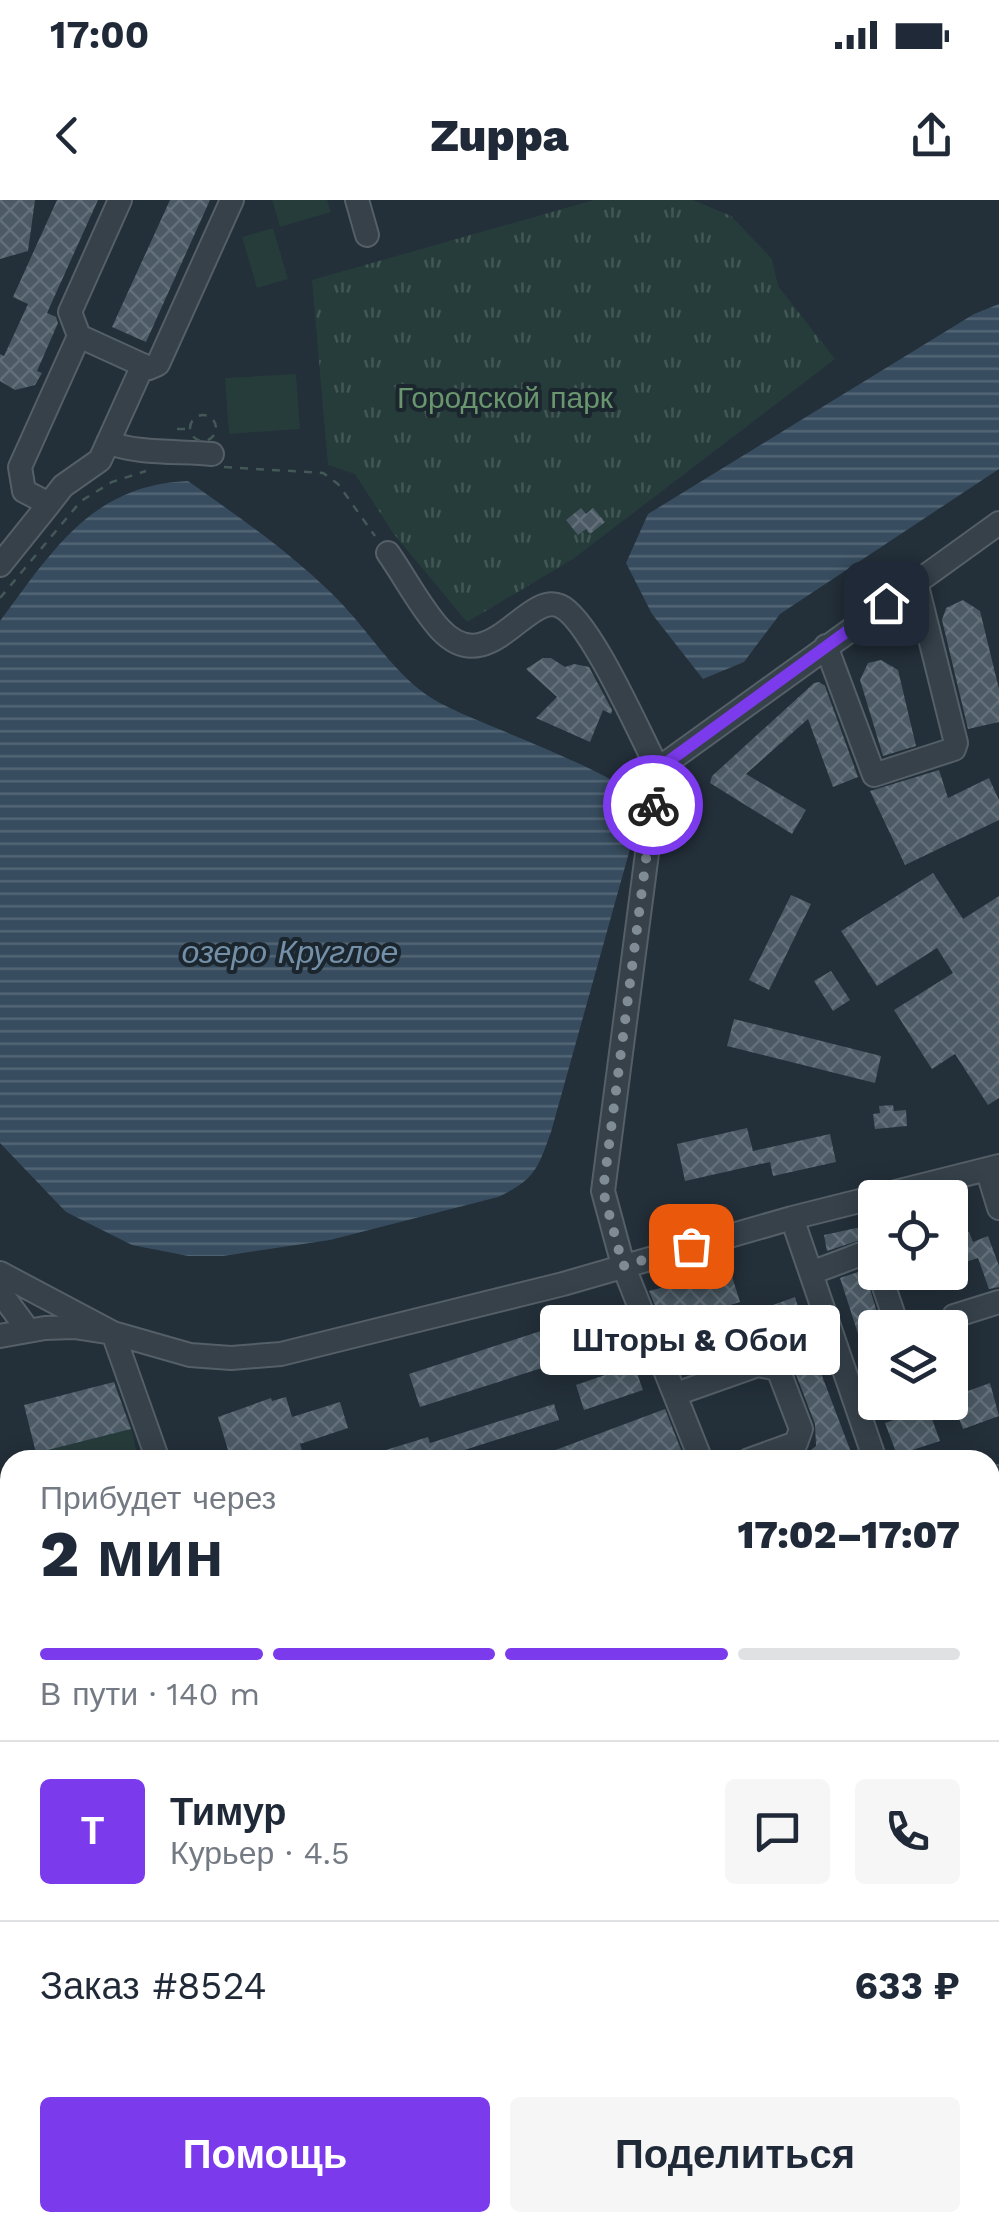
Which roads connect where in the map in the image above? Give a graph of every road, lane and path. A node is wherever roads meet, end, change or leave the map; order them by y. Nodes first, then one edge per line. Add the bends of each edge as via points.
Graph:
1 (120, 200) edge
2 (232, 200) edge
3 (357, 200) edge
4 (367, 235) dead end
5 (79, 336) junction
6 (143, 365) junction
7 (203, 406) dead end
8 (203, 415) junction
9 (190, 428) junction
10 (177, 429) dead end
11 (108, 442) junction
12 (212, 461) joint
13 (151, 470) dead end
14 (49, 504) junction
15 (999, 522) edge
16 (388, 553) joint
17 (0, 565) edge
18 (916, 582) junction
19 (0, 598) edge
20 (826, 646) junction
21 (658, 769) junction
22 (993, 1168) edge
23 (999, 1208) edge
24 (792, 1218) junction
25 (858, 1255) edge
26 (623, 1266) junction
27 (0, 1273) edge
28 (811, 1273) junction
29 (0, 1292) edge
30 (999, 1302) edge
31 (968, 1312) edge
32 (28, 1330) junction
33 (113, 1333) junction
34 (0, 1336) edge
35 (676, 1394) junction
36 (154, 1450) edge
37 (697, 1450) edge
38 (777, 1450) edge
39 (872, 1450) edge

1 - 5 street via 71,308
2 - 6 street via 158,364
3 - 4 street
5 - 6 street
5 - 14 street via 20,467 24,491
6 - 11 street
7 - 8 path
8 - 9 path
8 - 9 path via 216,423 213,438 198,441
9 - 10 path
11 - 12 street
11 - 14 street via 100,460
12 - 16 path via 323,473
13 - 19 path via 81,501
14 - 17 street
15 - 18 street
16 - 21 street via 442,631 467,646 483,645 545,606 566,610 590,638
18 - 20 street
18 - 20 street via 954,748 874,775
20 - 21 street
21 - 26 street via 603,1191
22 - 23 street
22 - 24 street
24 - 26 street
24 - 28 street
25 - 28 street
26 - 33 street via 268,1356 190,1355
26 - 35 street
27 - 33 street
28 - 39 street
29 - 32 street
30 - 31 street
32 - 33 street
32 - 34 street
33 - 36 street
35 - 37 street
35 - 38 street via 758,1364 778,1369 800,1430 796,1443

